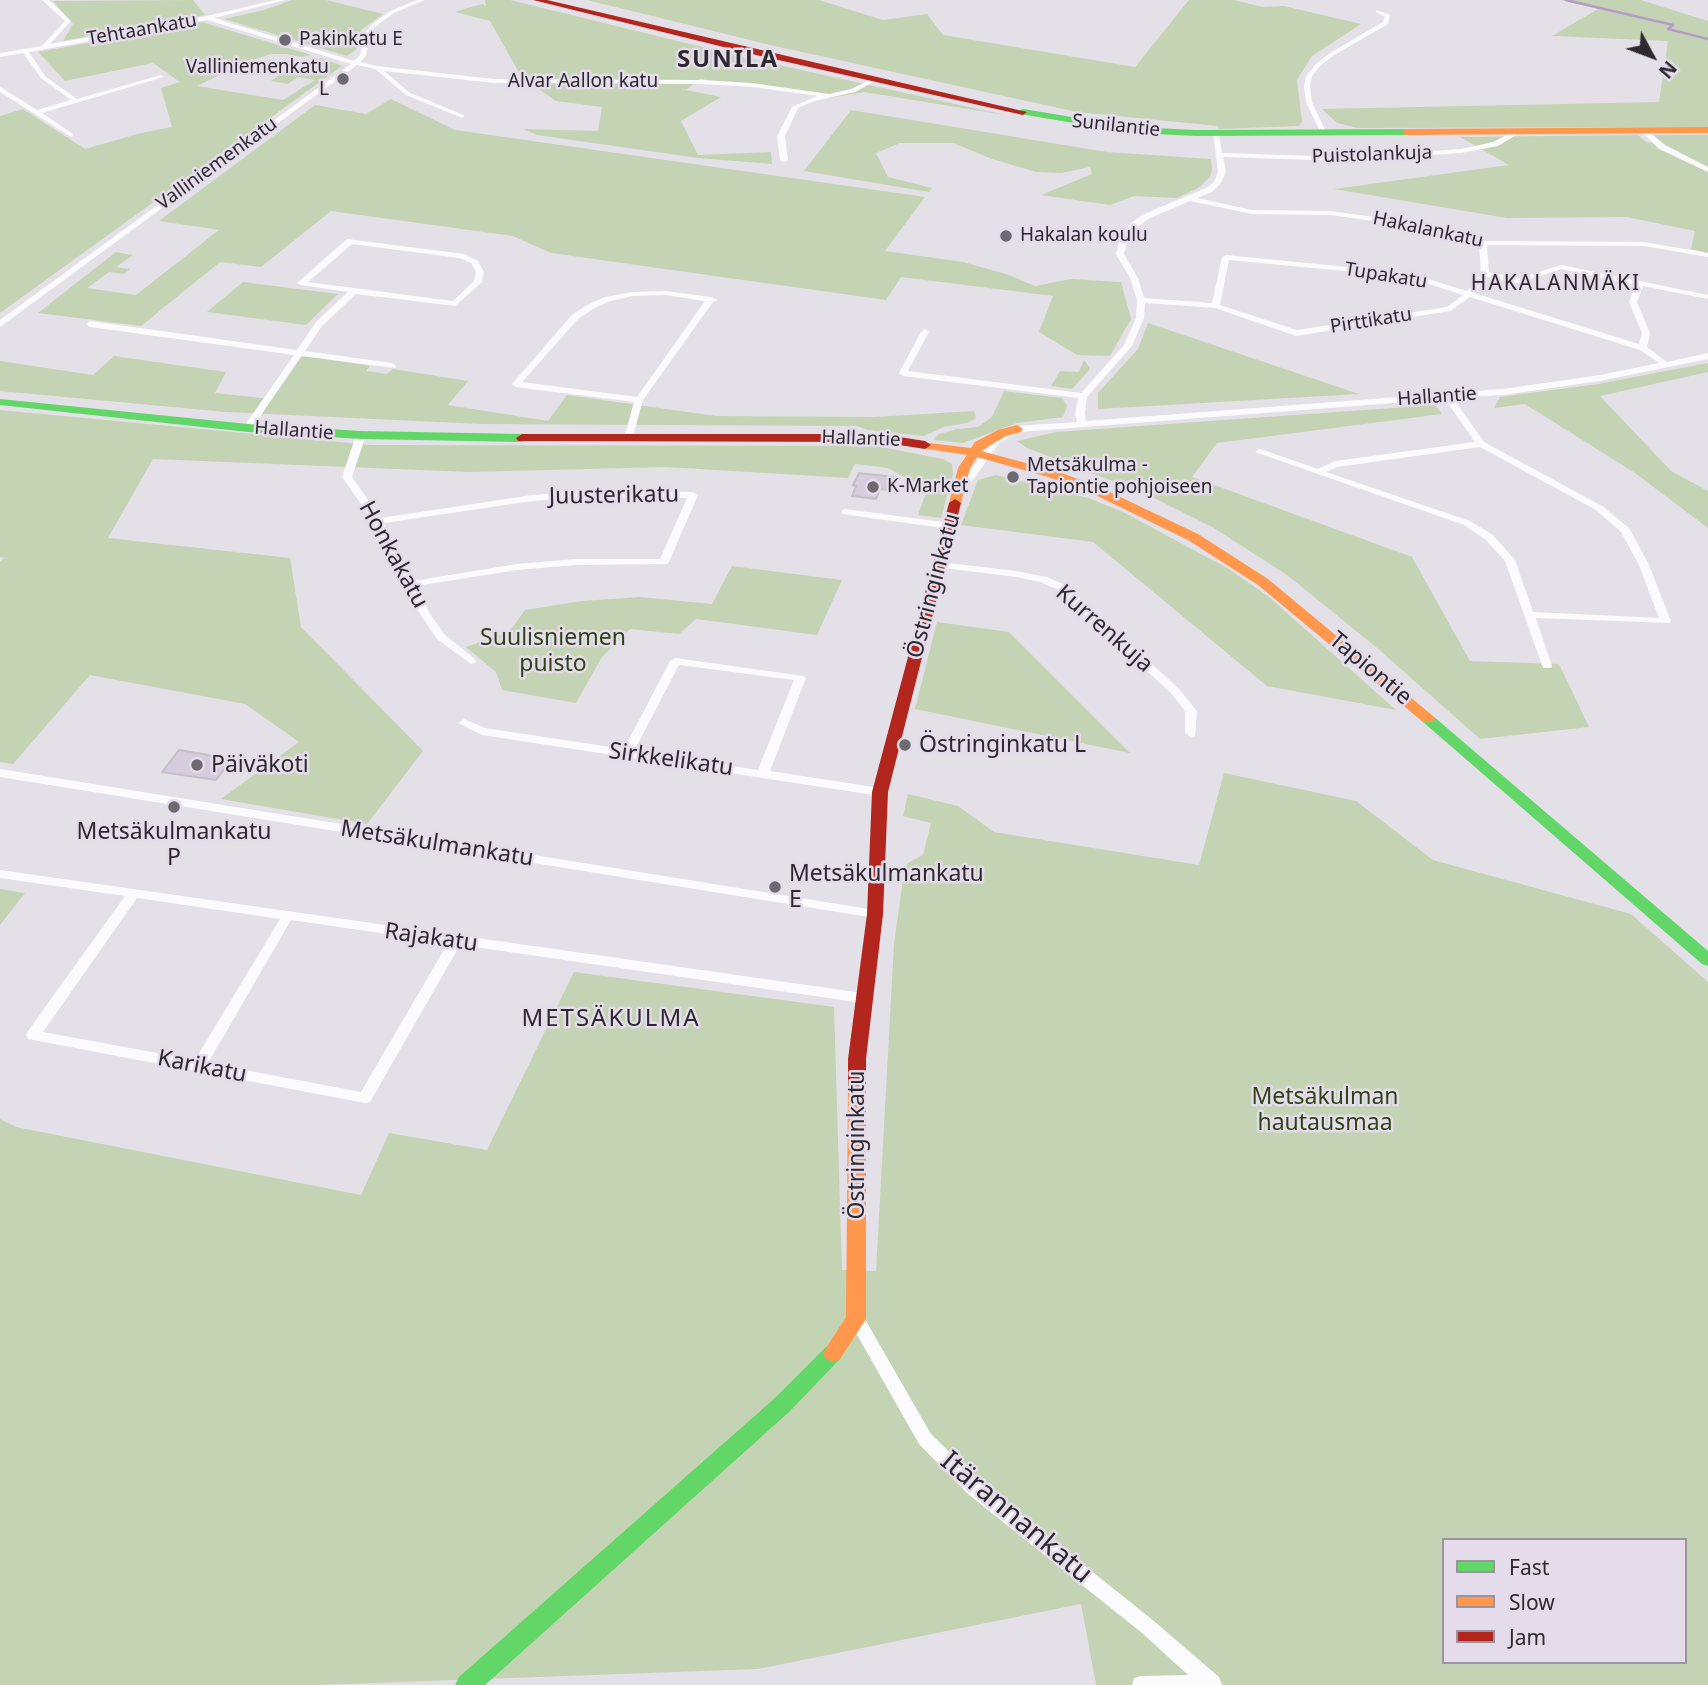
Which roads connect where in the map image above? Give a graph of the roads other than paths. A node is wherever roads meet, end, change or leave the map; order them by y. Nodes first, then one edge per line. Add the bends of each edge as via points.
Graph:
1 (45, 0) edge
2 (283, 0) edge
3 (422, 0) edge
4 (537, 0) edge
5 (1378, 11) dead end
6 (207, 18) junction
7 (44, 47) junction
8 (25, 51) junction
9 (0, 55) edge
10 (355, 64) junction
11 (377, 68) junction
12 (161, 77) dead end
13 (876, 79) junction
14 (0, 89) edge
15 (831, 96) junction
16 (76, 101) junction
17 (37, 112) junction
18 (462, 117) dead end
19 (1643, 130) junction
20 (1708, 130) edge
21 (1519, 131) junction
22 (1323, 132) junction
23 (1215, 133) junction
24 (71, 135) dead end
25 (1220, 155) junction
26 (784, 160) dead end
27 (1708, 170) edge
28 (1191, 199) junction
29 (1483, 243) junction
30 (1708, 255) edge
31 (1485, 274) junction
32 (1640, 283) junction
33 (354, 291) junction
34 (1469, 293) junction
35 (1708, 297) edge
36 (713, 299) joint
37 (1141, 300) junction
38 (1216, 306) junction
39 (0, 324) edge
40 (90, 324) dead end
41 (925, 332) dead end
42 (1643, 348) junction
43 (300, 351) junction
44 (1703, 357) edge
45 (1708, 363) edge
46 (1665, 365) junction
47 (392, 366) dead end
48 (1447, 396) junction
49 (1083, 397) junction
50 (639, 400) junction
51 (0, 402) edge
52 (1082, 422) junction
53 (248, 428) junction
54 (1017, 429) joint
55 (361, 435) junction
56 (629, 438) junction
57 (1481, 444) junction
58 (1260, 452) dead end
59 (976, 457) junction
60 (1320, 471) junction
61 (845, 512) dead end
62 (378, 522) junction
63 (950, 527) junction
64 (939, 565) junction
65 (412, 584) junction
66 (1530, 615) junction
67 (471, 661) dead end
68 (1547, 666) dead end
69 (464, 723) dead end
70 (1191, 733) dead end
71 (627, 754) junction
72 (0, 773) edge
73 (763, 773) junction
74 (880, 792) junction
75 (0, 874) edge
76 (133, 894) junction
77 (875, 914) junction
78 (287, 917) junction
79 (456, 942) junction
80 (1708, 960) edge
81 (863, 998) junction
82 (199, 1066) junction
83 (856, 1319) junction
84 (1213, 1684) edge
85 (467, 1685) edge
86 (1141, 1685) edge

1 - 7 street via 68,22
2 - 6 street, Tehtaankatu
3 - 10 street via 377,22
4 - 13 street, Sunilantie
5 - 22 street via 1388,16 1386,23 1332,54 1310,76 1309,102
6 - 7 street, Tehtaankatu
6 - 10 street, Alvar Aallon katu
7 - 8 street, Tehtaankatu
8 - 9 street, Tehtaankatu
8 - 16 street via 43,78
10 - 11 street, Alvar Aallon katu
10 - 39 street, Valliniemenkatu
11 - 15 street, Alvar Aallon katu via 494,81 752,85
11 - 18 street via 394,85
12 - 16 street
13 - 15 street
13 - 23 street, Sunilantie via 1081,123
14 - 17 street
15 - 26 street via 795,107 781,136
16 - 17 street
17 - 24 street
19 - 20 street, Sunilantie
19 - 21 street, Sunilantie
19 - 27 street via 1662,147
21 - 22 street, Sunilantie
21 - 25 street, Puistolankuja via 1495,144 1448,152 1345,159
22 - 23 street, Sunilantie
23 - 25 street
25 - 28 street via 1222,172 1217,183
28 - 29 street, Hakalankatu via 1252,212 1331,213 1406,223
28 - 37 street via 1147,216 1124,237 1120,254
29 - 30 street, Hakalankatu via 1644,244
29 - 31 street
31 - 32 street via 1520,281 1561,267
31 - 34 street, Pirttikatu
32 - 35 street
32 - 42 street via 1633,302 1646,334
33 - 33 street via 301,283 350,242 461,256 474,261 480,272 478,282 455,304
33 - 43 street via 319,324
34 - 38 street, Pirttikatu via 1450,309 1296,333
34 - 38 street, Tupakatu via 1408,275 1226,257
34 - 42 street, Tupakatu
36 - 50 street
36 - 50 street via 665,293 608,299 575,317 516,384
37 - 38 street, Pirttikatu
37 - 49 street via 1140,318 1128,345
40 - 43 street
41 - 49 street via 903,373
42 - 46 street, Tupakatu
43 - 47 street
43 - 53 street
44 - 45 street
44 - 46 street, Hallantie
46 - 48 street, Hallantie via 1554,386
48 - 52 street, Hallantie
48 - 57 street
49 - 52 street
50 - 56 street
51 - 53 street, Hallantie
52 - 54 street, Hallantie
53 - 55 street, Hallantie
54 - 59 street via 989,439
55 - 56 street, Hallantie
55 - 62 street, Honkakatu via 347,477
56 - 59 street, Hallantie via 844,437
57 - 60 street via 1335,464
57 - 66 street via 1599,508 1625,530 1666,621
58 - 60 street
59 - 63 street, Östringinkatu via 961,486
59 - 80 street, Tapiontie via 1108,496 1193,537 1264,582
60 - 66 street via 1467,523 1489,537 1510,560
61 - 63 street
62 - 65 street, Honkakatu
62 - 65 street, Juusterikatu via 533,498 693,495 664,562 517,567
63 - 64 street, Östringinkatu
64 - 70 street, Kurrenkuja via 1029,576 1061,587 1175,691 1191,711
64 - 74 street, Östringinkatu
65 - 67 street, Honkakatu via 442,637
66 - 68 street
69 - 71 street, Sirkkelikatu via 482,732
71 - 73 street, Sirkkelikatu
71 - 73 street via 675,661 800,678
72 - 77 street, Metsäkulmankatu
73 - 74 street, Sirkkelikatu
74 - 77 street, Östringinkatu
75 - 76 street, Rajakatu
76 - 78 street, Rajakatu
76 - 82 street, Karikatu via 33,1035
77 - 81 street, Östringinkatu
78 - 79 street, Rajakatu
78 - 82 street
79 - 81 street, Rajakatu
79 - 82 street, Karikatu via 365,1098
81 - 83 street, Östringinkatu via 858,1059
83 - 84 street, Itärannankatu via 925,1439 974,1488
83 - 85 street via 835,1351 782,1405
84 - 86 street

